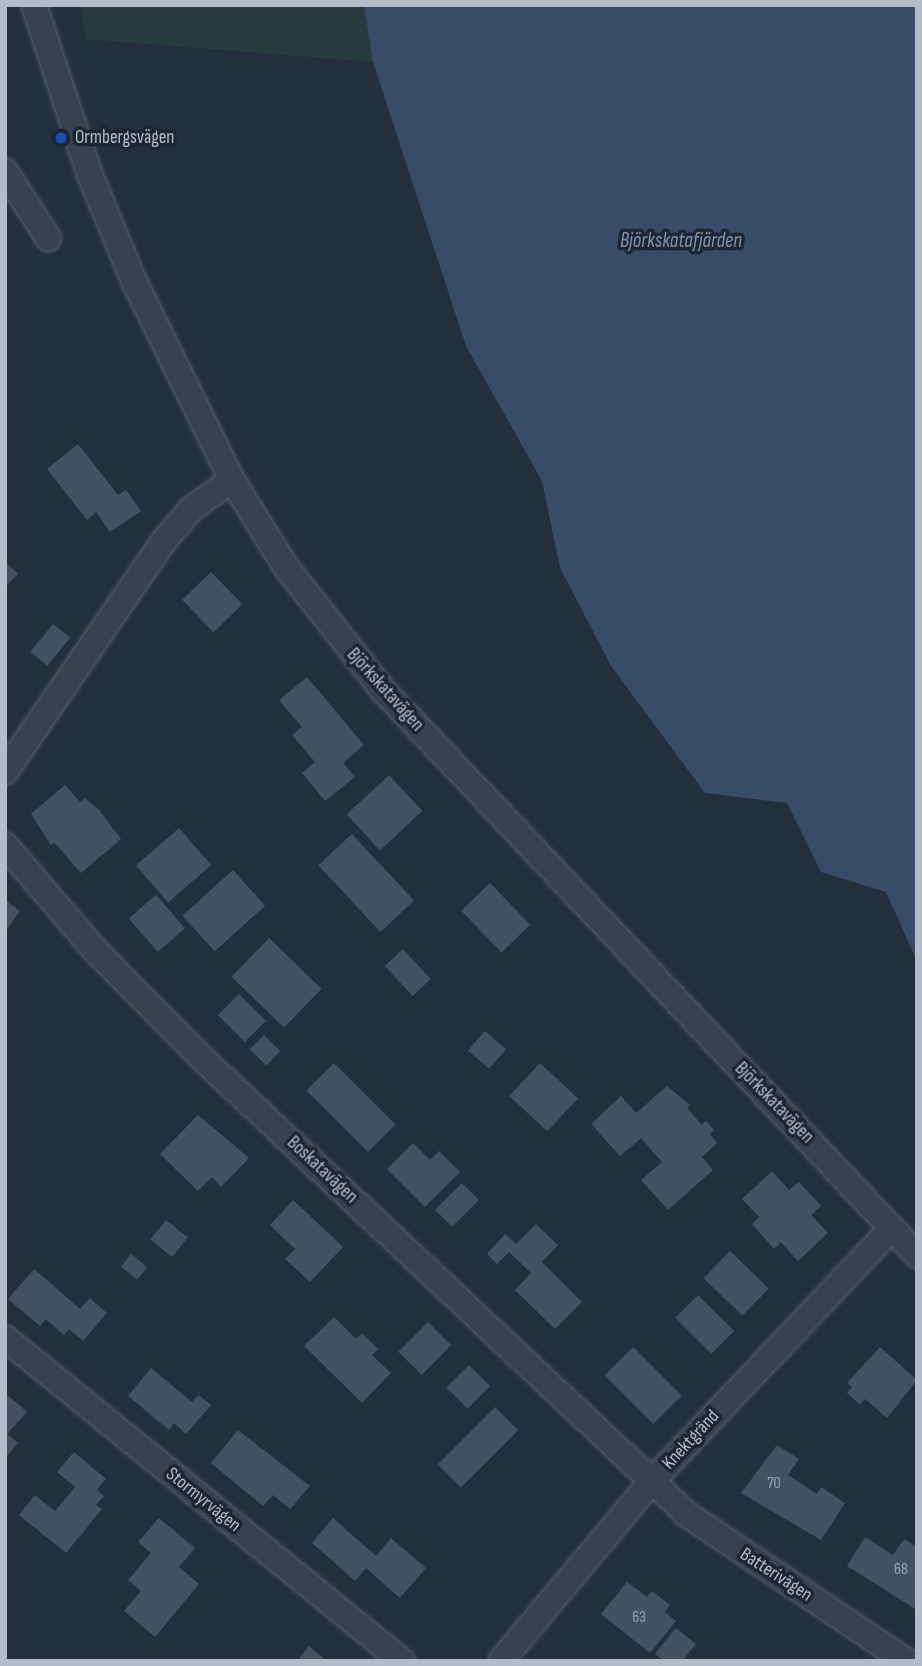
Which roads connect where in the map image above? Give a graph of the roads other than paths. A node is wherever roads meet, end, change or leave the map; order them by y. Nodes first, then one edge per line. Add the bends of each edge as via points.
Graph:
1 (34, 5) edge
2 (5, 171) edge
3 (48, 238) dead end
4 (233, 480) junction
5 (5, 772) edge
6 (5, 845) edge
7 (892, 1228) junction
8 (917, 1255) edge
9 (5, 1338) edge
10 (652, 1481) junction
11 (402, 1661) edge
12 (500, 1661) edge
13 (906, 1661) edge

1 - 4 street, Björkskatavägen via 89,175 129,269
2 - 3 street
4 - 5 street via 191,509 164,541
4 - 7 street, Björkskatavägen via 286,567 382,689
6 - 10 street, Boskatavägen via 94,949 205,1061
7 - 8 street, Björkskatavägen
7 - 10 street, Knektgränd
9 - 11 street, Stormyrvägen
10 - 12 street, Knektgränd
10 - 13 street, Batterivägen via 688,1515 734,1548

